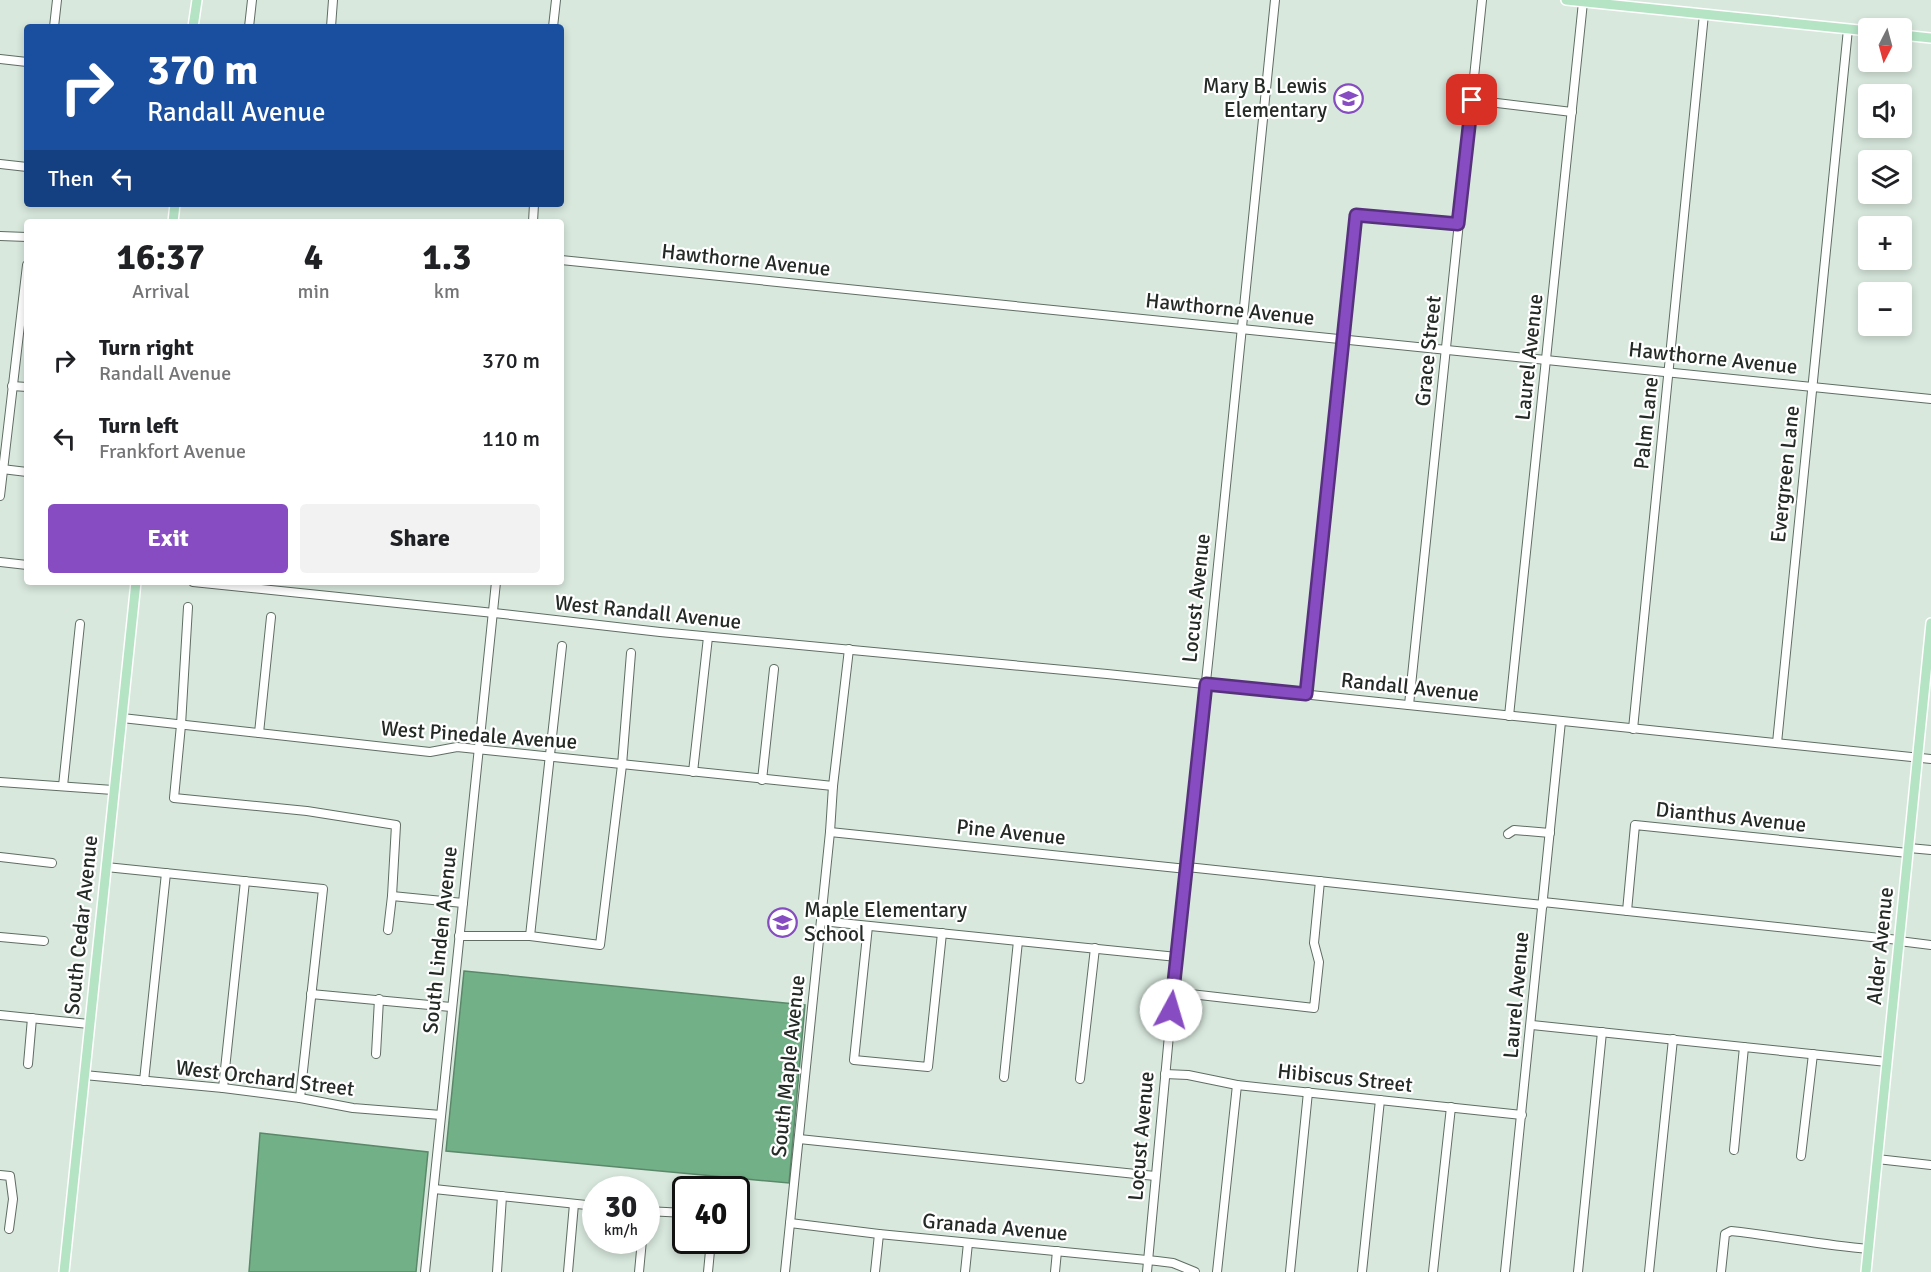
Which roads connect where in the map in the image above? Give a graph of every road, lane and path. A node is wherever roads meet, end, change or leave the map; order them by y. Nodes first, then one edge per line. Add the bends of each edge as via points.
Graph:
1 (57, 0) edge
2 (196, 0) edge
3 (252, 0) edge
4 (333, 0) edge
5 (556, 0) edge
6 (1275, 0) edge
7 (1482, 0) edge
8 (1566, 0) edge
9 (1583, 2) junction
10 (1704, 14) junction
11 (54, 24) edge
12 (193, 24) edge
13 (249, 24) edge
14 (331, 24) edge
15 (553, 24) edge
16 (1848, 29) junction
17 (1858, 30) edge
18 (1912, 36) edge
19 (1931, 39) edge
20 (0, 59) edge
21 (24, 62) edge
22 (1472, 100) junction
23 (1572, 112) junction
24 (0, 164) edge
25 (24, 167) edge
26 (1458, 224) junction
27 (0, 236) edge
28 (24, 237) edge
29 (564, 260) edge
30 (24, 320) edge
31 (1242, 328) junction
32 (1344, 338) junction
33 (1446, 349) junction
34 (1547, 359) junction
35 (1670, 372) junction
36 (12, 386) junction
37 (24, 387) edge
38 (1812, 387) junction
39 (1931, 399) edge
40 (2, 469) junction
41 (24, 472) edge
42 (0, 496) edge
43 (0, 562) edge
44 (24, 565) edge
45 (136, 585) edge
46 (247, 585) edge
47 (496, 585) edge
48 (265, 586) edge
49 (188, 607) dead end
50 (494, 613) junction
51 (271, 617) dead end
52 (1931, 623) edge
53 (80, 624) dead end
54 (708, 637) junction
55 (561, 646) dead end
56 (849, 650) junction
57 (631, 653) dead end
58 (774, 669) dead end
59 (1206, 684) junction
60 (1306, 694) junction
61 (1409, 705) junction
62 (1509, 716) junction
63 (122, 718) junction
64 (1561, 722) junction
65 (181, 725) junction
66 (1634, 729) junction
67 (259, 733) junction
68 (1777, 743) junction
69 (478, 750) junction
70 (551, 756) junction
71 (1917, 758) junction
72 (1931, 759) edge
73 (622, 765) junction
74 (693, 772) junction
75 (762, 780) junction
76 (0, 782) edge
77 (63, 786) junction
78 (833, 786) junction
79 (113, 790) junction
80 (831, 832) junction
81 (1508, 834) dead end
82 (1550, 834) junction
83 (1931, 850) edge
84 (1908, 851) junction
85 (0, 857) edge
86 (52, 863) dead end
87 (106, 867) junction
88 (1187, 868) junction
89 (166, 873) junction
90 (245, 881) junction
91 (1320, 881) junction
92 (392, 896) junction
93 (463, 903) junction
94 (1543, 903) junction
95 (1627, 911) junction
96 (821, 921) junction
97 (868, 926) junction
98 (388, 930) dead end
99 (942, 933) junction
100 (459, 936) junction
101 (530, 936) junction
102 (0, 937) edge
103 (1899, 940) junction
104 (1018, 941) junction
105 (44, 942) dead end
106 (1931, 945) edge
107 (1095, 948) junction
108 (1177, 957) junction
109 (1173, 992) junction
110 (311, 993) junction
111 (380, 999) junction
112 (451, 1007) junction
113 (0, 1015) edge
114 (32, 1018) junction
115 (89, 1024) junction
116 (1532, 1025) junction
117 (1602, 1032) junction
118 (1673, 1040) junction
119 (1744, 1047) junction
120 (376, 1054) dead end
121 (1813, 1054) junction
122 (1887, 1062) junction
123 (28, 1064) dead end
124 (1165, 1074) junction
125 (84, 1075) junction
126 (1004, 1077) dead end
127 (1080, 1079) dead end
128 (144, 1081) junction
129 (1237, 1085) junction
130 (223, 1088) junction
131 (1308, 1092) junction
132 (300, 1098) junction
133 (1380, 1100) junction
134 (1451, 1107) junction
135 (441, 1115) junction
136 (1522, 1115) junction
137 (799, 1139) junction
138 (1734, 1150) dead end
139 (1801, 1156) dead end
140 (1877, 1159) junction
141 (1931, 1165) edge
142 (0, 1175) edge
143 (1155, 1176) junction
144 (434, 1190) junction
145 (502, 1196) junction
146 (574, 1203) junction
147 (582, 1204) edge
148 (790, 1223) junction
149 (9, 1229) dead end
150 (879, 1234) junction
151 (968, 1243) junction
152 (1868, 1249) junction
153 (1057, 1251) junction
154 (641, 1254) edge
155 (710, 1254) edge
156 (1148, 1260) junction
157 (64, 1272) edge
158 (425, 1272) edge
159 (497, 1272) edge
160 (568, 1272) edge
161 (639, 1272) edge
162 (708, 1272) edge
163 (785, 1272) edge
164 (875, 1272) edge
165 (964, 1272) edge
166 (1055, 1272) edge
167 (1147, 1272) edge
168 (1195, 1272) edge
169 (1217, 1272) edge
170 (1290, 1272) edge
171 (1362, 1272) edge
172 (1433, 1272) edge
173 (1505, 1272) edge
174 (1578, 1272) edge
175 (1649, 1272) edge
176 (1722, 1272) edge
177 (1866, 1272) edge

1 - 11 street
2 - 12 main road
3 - 13 street
4 - 14 street
5 - 15 street
6 - 31 street, Locust Avenue
7 - 22 street, Grace Street
8 - 9 main road
9 - 10 main road
9 - 23 street, Laurel Avenue
10 - 16 main road
10 - 35 street, Palm Lane
16 - 17 main road
16 - 38 street, Evergreen Lane
18 - 19 main road
20 - 21 street
22 - 23 street
22 - 26 street, Grace Street
23 - 34 street, Laurel Avenue
24 - 25 street
26 - 32 street via 1356,215
26 - 33 street, Grace Street
27 - 28 street
29 - 31 street, Hawthorne Avenue
30 - 36 street
31 - 32 street, Hawthorne Avenue
31 - 59 street, Locust Avenue
32 - 33 street, Hawthorne Avenue
32 - 60 street
33 - 34 street, Hawthorne Avenue
33 - 61 street, Grace Street
34 - 35 street, Hawthorne Avenue
34 - 62 street, Laurel Avenue
35 - 38 street, Hawthorne Avenue
35 - 66 street, Palm Lane
36 - 37 street
36 - 40 street
38 - 39 street, Hawthorne Avenue
38 - 68 street, Evergreen Lane
40 - 41 street
40 - 42 street
43 - 44 street
45 - 63 main road, South Cedar Avenue
46 - 48 street, West Randall Avenue
47 - 50 street, South Linden Avenue
48 - 50 street, West Randall Avenue
49 - 65 street
50 - 54 street, West Randall Avenue
50 - 69 street, South Linden Avenue
51 - 67 street
52 - 71 main road, Alder Avenue
53 - 77 street
54 - 56 street, West Randall Avenue
54 - 74 street
55 - 70 street
56 - 59 street, Randall Avenue
56 - 78 street, South Maple Avenue
57 - 73 street
58 - 75 street
59 - 60 street, Randall Avenue
59 - 88 street, Locust Avenue
60 - 61 street, Randall Avenue
61 - 62 street, Randall Avenue
62 - 64 street, Randall Avenue
63 - 65 street, West Pinedale Avenue
63 - 79 main road, South Cedar Avenue
64 - 66 street, Randall Avenue
64 - 82 street, Laurel Avenue
65 - 67 street, West Pinedale Avenue
65 - 92 street via 174,798 307,811 396,825
66 - 68 street, Randall Avenue
67 - 69 street, West Pinedale Avenue via 430,752 457,747
68 - 71 street, Randall Avenue
69 - 70 street, West Pinedale Avenue
69 - 93 street, South Linden Avenue
70 - 73 street, West Pinedale Avenue
70 - 101 street
71 - 72 street, Randall Avenue
71 - 84 main road, Alder Avenue
73 - 74 street, West Pinedale Avenue
73 - 101 street via 600,945
74 - 75 street, West Pinedale Avenue
75 - 78 street, West Pinedale Avenue
76 - 77 street
77 - 79 street
78 - 80 street, South Maple Avenue
79 - 87 main road, South Cedar Avenue
80 - 88 street, Pine Avenue
80 - 96 street, South Maple Avenue
81 - 82 street via 1514,830
82 - 94 street, Laurel Avenue
83 - 84 street
84 - 95 street, Dianthus Avenue via 1635,825
84 - 103 main road, Alder Avenue
85 - 86 street
87 - 89 street
87 - 115 main road, South Cedar Avenue
88 - 91 street, Pine Avenue
88 - 108 street, Locust Avenue
89 - 90 street
89 - 128 street
90 - 110 street via 323,889
90 - 130 street
91 - 94 street, Pine Avenue
91 - 109 street via 1314,943 1319,962 1314,1008
92 - 93 street
92 - 98 street
93 - 100 street, South Linden Avenue
94 - 95 street, Pine Avenue
94 - 116 street, Laurel Avenue
95 - 103 street, Pine Avenue
96 - 97 street
96 - 137 street, South Maple Avenue
97 - 99 street
97 - 99 street via 854,1060 928,1067
99 - 104 street
100 - 101 street
100 - 112 street, South Linden Avenue
102 - 105 street
103 - 106 street, Pine Avenue
103 - 122 main road, Alder Avenue
104 - 107 street
104 - 126 street
107 - 108 street
107 - 127 street
108 - 109 street, Locust Avenue
109 - 124 street, Locust Avenue
110 - 111 street
110 - 132 street
111 - 112 street
111 - 120 street
112 - 135 street, South Linden Avenue
113 - 114 street
114 - 115 street
114 - 123 street
115 - 125 main road, South Cedar Avenue
116 - 117 street
116 - 136 street, Laurel Avenue
117 - 118 street
117 - 174 street
118 - 119 street
118 - 175 street
119 - 121 street
119 - 138 street
121 - 122 street
121 - 139 street
122 - 140 main road, Alder Avenue
124 - 129 street, Hibiscus Street
124 - 143 street, Locust Avenue
125 - 128 street, West Orchard Street
125 - 157 main road, South Cedar Avenue
128 - 130 street, West Orchard Street
129 - 131 street, Hibiscus Street
129 - 169 street
130 - 132 street, West Orchard Street
131 - 133 street, Hibiscus Street
131 - 170 street
132 - 135 street, West Orchard Street via 353,1108
133 - 134 street, Hibiscus Street
133 - 171 street
134 - 136 street, Hibiscus Street
134 - 172 street
135 - 144 street, South Linden Avenue
136 - 173 street, Laurel Avenue
137 - 143 street
137 - 148 street, South Maple Avenue
140 - 141 street
140 - 152 main road, Alder Avenue
142 - 149 street via 10,1176 13,1199
143 - 156 street, Locust Avenue
144 - 145 street
144 - 158 street, South Linden Avenue
145 - 146 street
145 - 159 street
146 - 147 street
146 - 160 street
148 - 150 street, Granada Avenue
148 - 163 street, South Maple Avenue
150 - 151 street, Granada Avenue
150 - 164 street
151 - 153 street, Granada Avenue
151 - 165 street
152 - 176 street via 1731,1231 1725,1234
152 - 177 main road, Alder Avenue
153 - 156 street, Granada Avenue
153 - 166 street
154 - 161 street
155 - 162 street
156 - 167 street, Locust Avenue
156 - 168 street, Granada Avenue via 1173,1263

